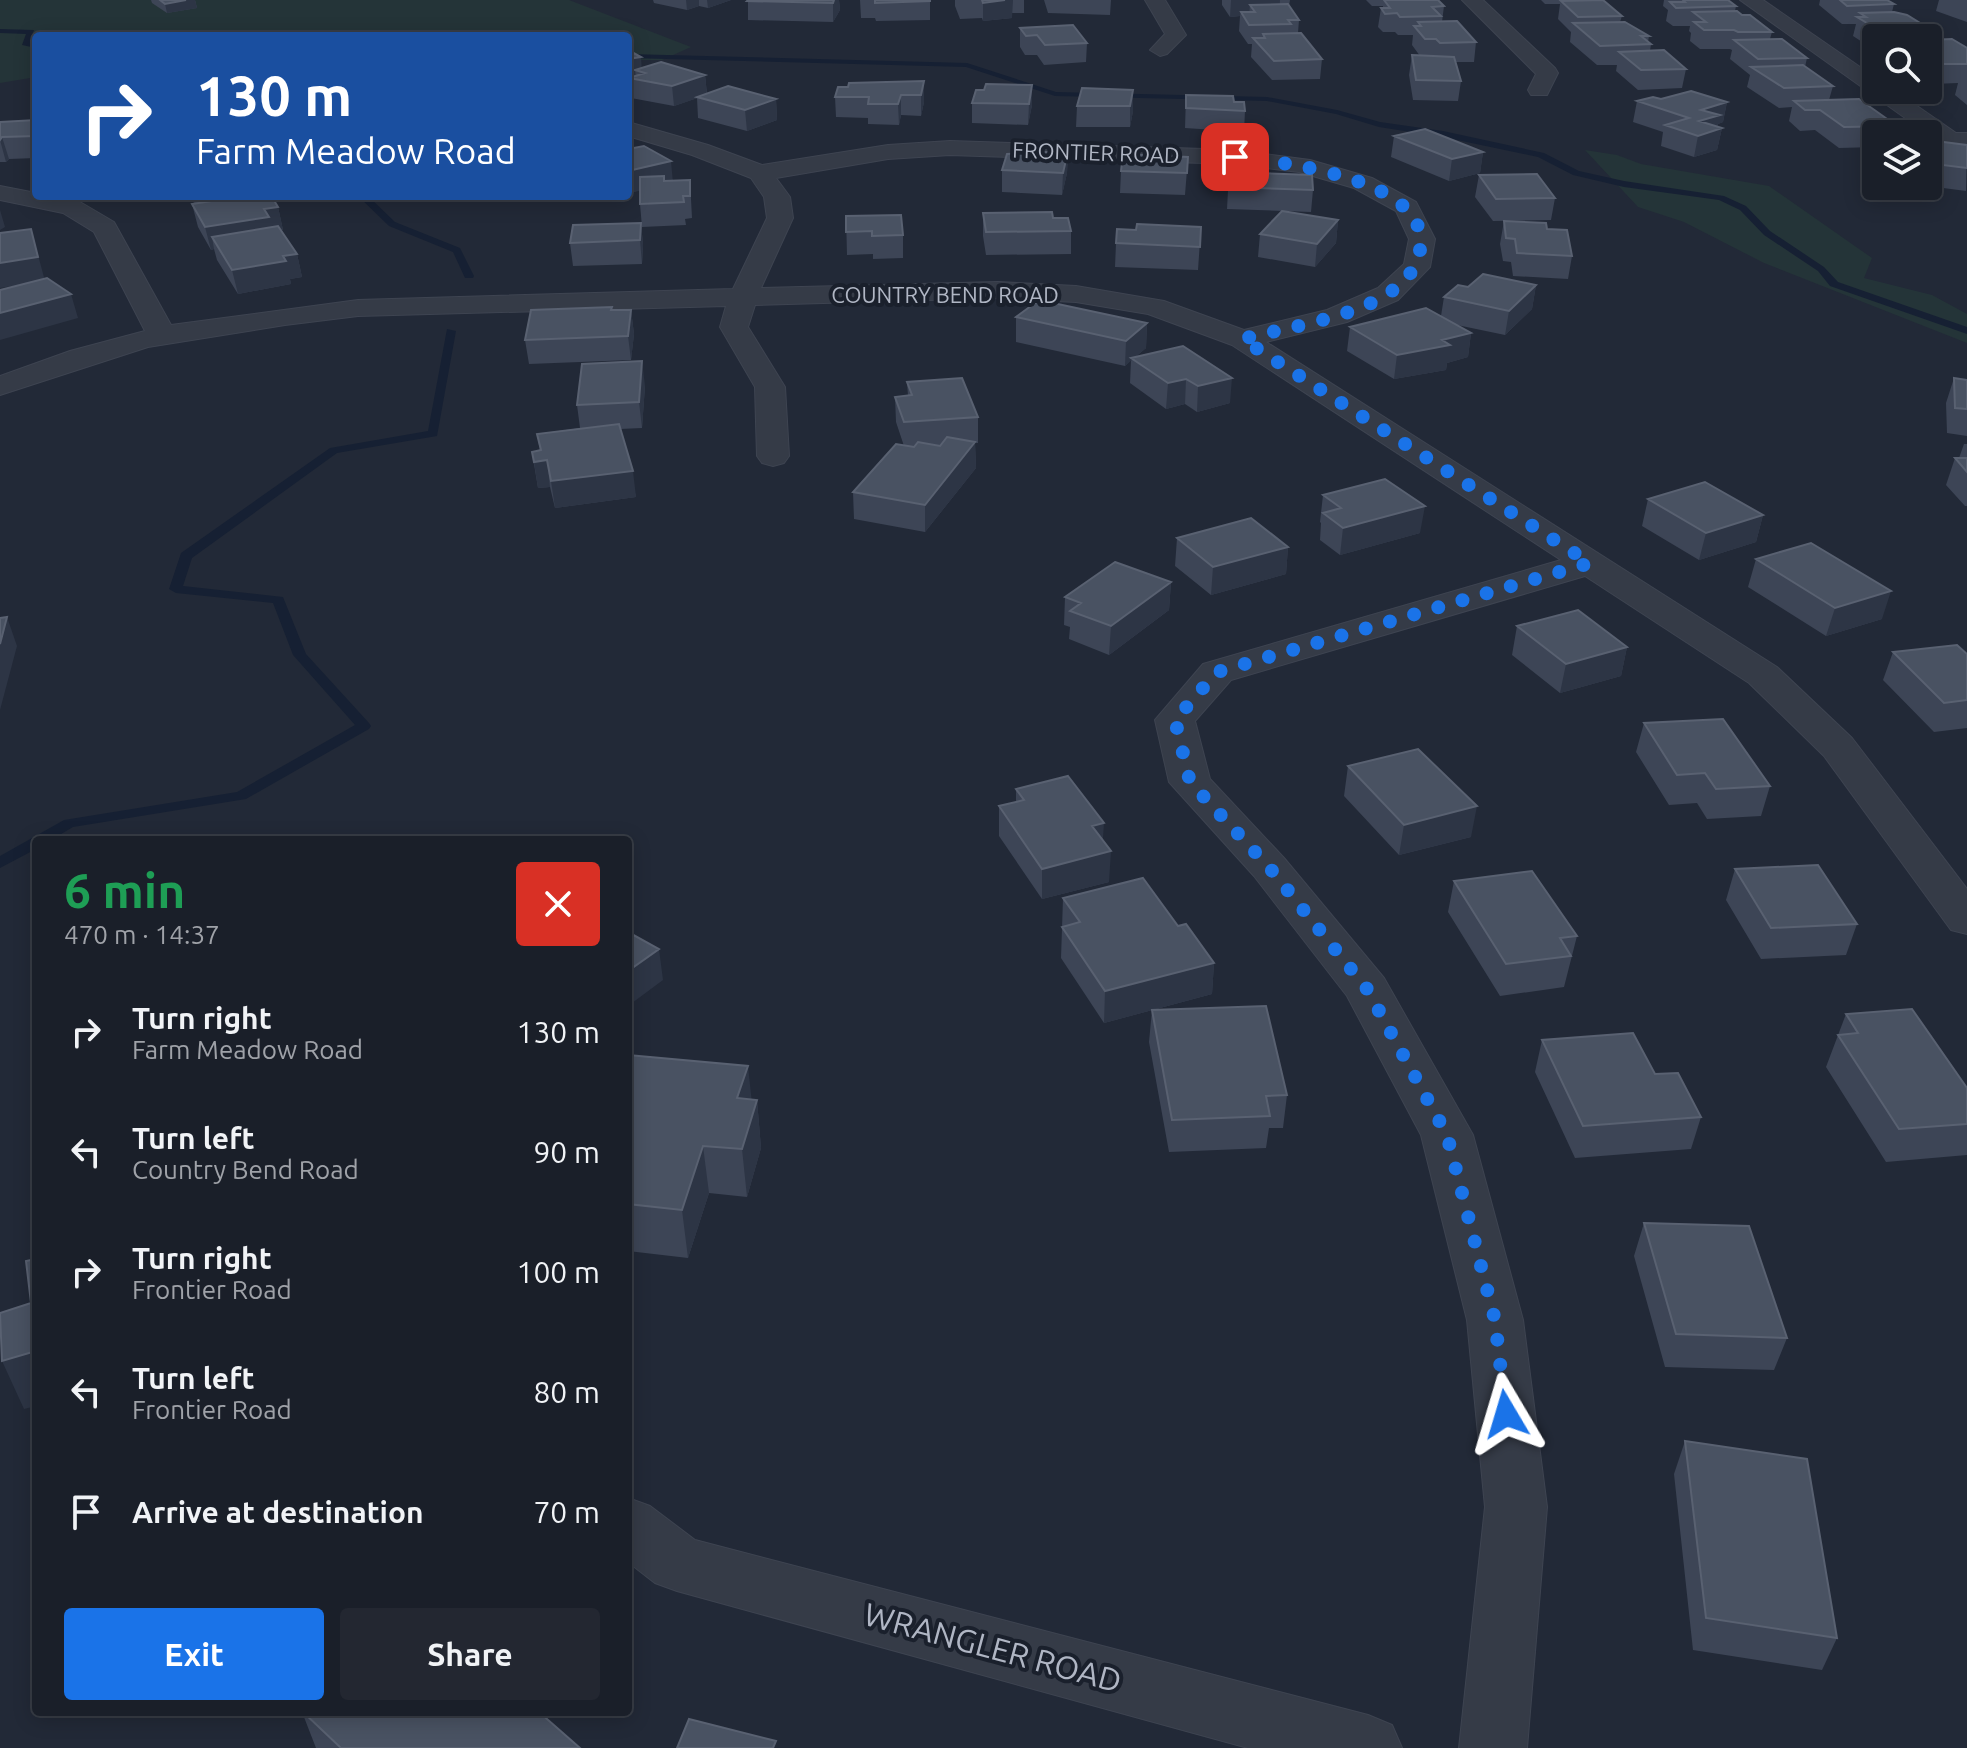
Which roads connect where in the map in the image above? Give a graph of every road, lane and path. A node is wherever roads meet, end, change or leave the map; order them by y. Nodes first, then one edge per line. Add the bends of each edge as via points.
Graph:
1 (1155, 0) edge
2 (1472, 0) edge
3 (1750, 0) edge
4 (1160, 50) dead end
5 (1862, 78) edge
6 (1539, 90) dead end
7 (1902, 104) edge
8 (632, 130) edge
9 (1959, 140) edge
10 (760, 173) junction
11 (0, 193) edge
12 (32, 199) edge
13 (36, 200) edge
14 (743, 297) junction
15 (162, 336) junction
16 (1242, 339) junction
17 (0, 386) edge
18 (773, 456) dead end
19 (1590, 563) junction
20 (1967, 920) edge
21 (632, 1528) edge
22 (1368, 1748) edge
23 (1493, 1748) edge

1 - 4 street via 1176,35
2 - 6 street via 1547,73
3 - 5 street
7 - 9 street
8 - 10 street
10 - 14 street via 777,197 780,218
10 - 16 street, FRONTIER ROAD via 888,152 950,148 1235,157 1301,165 1351,179 1407,207 1422,239 1417,267 1388,294 1337,316
11 - 12 street
13 - 15 street via 71,207 105,227
14 - 15 street, COUNTRY BEND ROAD via 358,308
14 - 16 street, COUNTRY BEND ROAD via 998,290 1076,294 1154,307
14 - 18 street via 734,327 770,387
15 - 17 street, COUNTRY BEND ROAD
16 - 19 street, COUNTRY BEND ROAD
19 - 20 street, COUNTRY BEND ROAD via 1763,675 1838,747
19 - 23 street via 1217,672 1175,720 1190,782 1269,867 1367,989 1447,1135 1495,1320 1516,1507
21 - 22 street, WRANGLER ROAD via 677,1563

